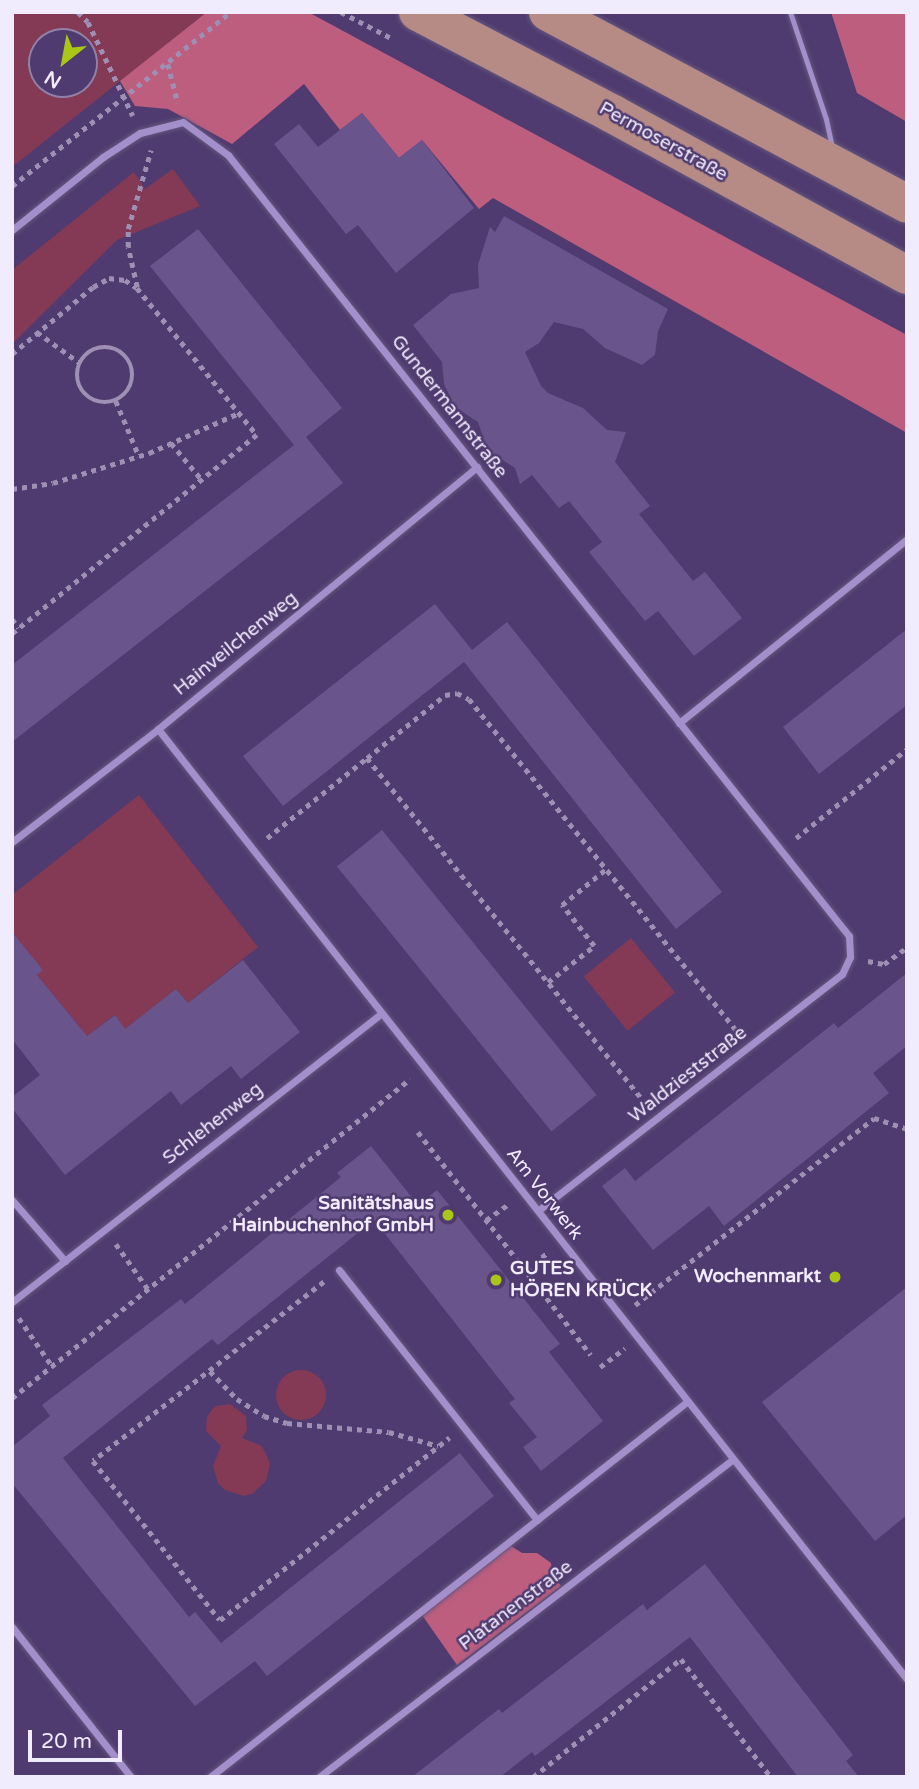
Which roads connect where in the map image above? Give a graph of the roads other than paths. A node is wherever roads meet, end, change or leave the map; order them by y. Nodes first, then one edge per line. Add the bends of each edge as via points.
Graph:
1 (418, 12) edge
2 (548, 12) edge
3 (790, 12) edge
4 (835, 164) junction
5 (907, 204) edge
6 (12, 230) edge
7 (907, 275) edge
8 (477, 467) junction
9 (907, 539) edge
10 (679, 723) junction
11 (158, 729) junction
12 (12, 842) edge
13 (850, 957) joint
14 (382, 1013) junction
15 (12, 1200) edge
16 (16, 1211) edge
17 (538, 1211) junction
18 (65, 1261) junction
19 (339, 1270) road end
20 (12, 1302) edge
21 (688, 1401) junction
22 (732, 1461) junction
23 (537, 1520) junction
24 (12, 1628) edge
25 (907, 1679) edge
26 (131, 1777) edge
27 (210, 1777) edge
28 (319, 1777) edge

1 - 7 main road, Permoserstraße
2 - 4 main road
3 - 4 lane via 826,119
4 - 5 main road
6 - 8 street, Gundermannstraße via 103,156 140,133 183,122 229,155
8 - 10 street, Gundermannstraße
8 - 11 street, Hainveilchenweg
9 - 10 street
10 - 13 street, Gundermannstraße via 849,936
11 - 12 street, Hainveilchenweg
11 - 14 street, Am Vorwerk
13 - 17 street, Waldzieststraße via 842,974
14 - 17 street, Am Vorwerk
14 - 18 street, Schlehenweg
15 - 16 street
16 - 18 street
17 - 21 street, Am Vorwerk
18 - 20 street, Schlehenweg
19 - 23 street
21 - 22 street, Am Vorwerk
21 - 23 street
22 - 25 street, Am Vorwerk
22 - 28 street, Platanenstraße
23 - 27 street
24 - 26 street

